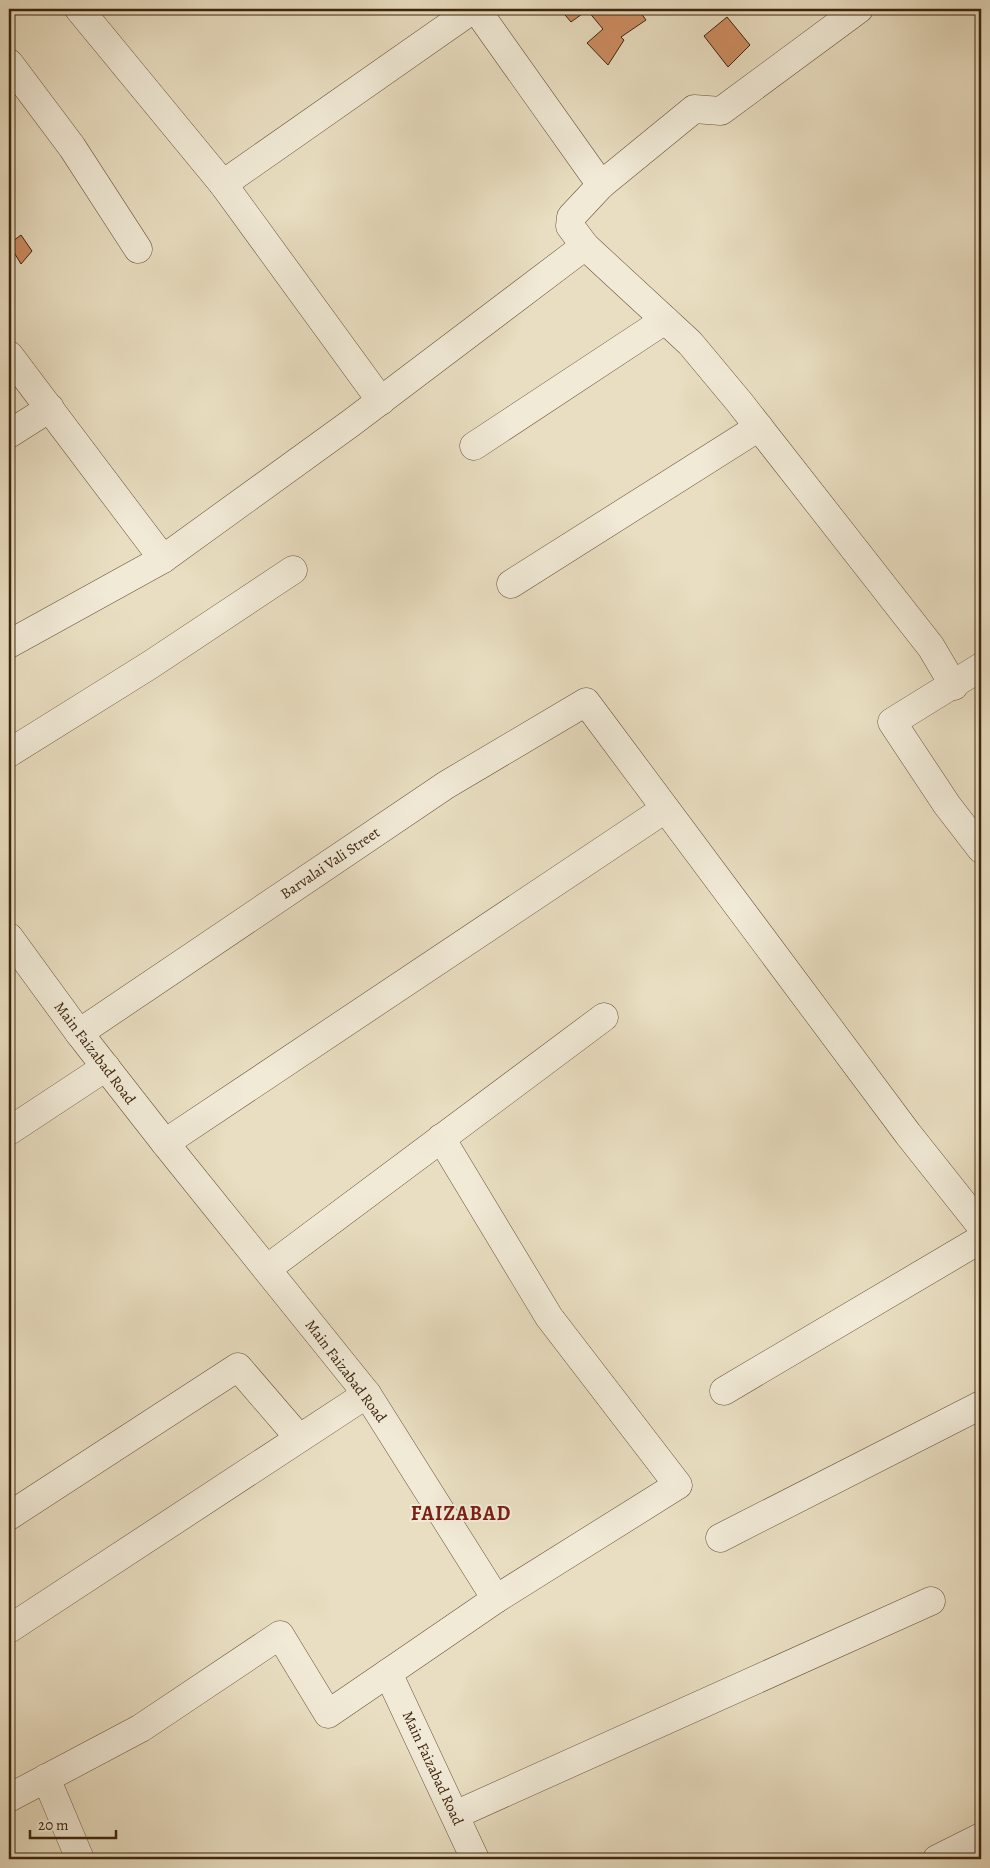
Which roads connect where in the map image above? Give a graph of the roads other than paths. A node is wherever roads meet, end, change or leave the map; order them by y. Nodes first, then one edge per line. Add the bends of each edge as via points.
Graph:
1 (79, 9) edge
2 (474, 9) edge
3 (859, 9) edge
4 (9, 63) edge
5 (223, 184) junction
6 (601, 185) junction
7 (585, 246) junction
8 (138, 249) dead end
9 (665, 320) junction
10 (9, 355) edge
11 (381, 400) junction
12 (50, 408) junction
13 (758, 427) junction
14 (9, 434) edge
15 (474, 446) dead end
16 (163, 559) junction
17 (292, 570) dead end
18 (511, 584) dead end
19 (9, 644) edge
20 (981, 667) edge
21 (954, 686) junction
22 (9, 753) edge
23 (665, 809) junction
24 (981, 849) edge
25 (9, 936) edge
26 (604, 1017) dead end
27 (79, 1033) junction
28 (106, 1067) junction
29 (9, 1131) edge
30 (441, 1138) junction
31 (165, 1143) junction
32 (981, 1226) edge
33 (981, 1239) edge
34 (268, 1268) junction
35 (724, 1390) dead end
36 (367, 1394) junction
37 (981, 1405) edge
38 (299, 1438) junction
39 (9, 1516) edge
40 (720, 1538) dead end
41 (496, 1599) junction
42 (930, 1601) dead end
43 (9, 1629) edge
44 (388, 1673) junction
45 (46, 1778) junction
46 (9, 1798) edge
47 (454, 1815) junction
48 (981, 1837) edge
49 (80, 1859) edge
50 (474, 1859) edge
51 (937, 1859) edge

1 - 5 street
2 - 5 street
2 - 6 street
3 - 6 street via 721,111 694,109
4 - 8 street via 72,147
5 - 11 street
6 - 7 street via 570,217 570,226
7 - 9 street
7 - 11 street
9 - 13 street via 690,343
9 - 15 street
10 - 12 street
11 - 16 street
12 - 14 street
12 - 16 street
13 - 18 street
13 - 21 street via 931,647
16 - 19 street
17 - 22 street via 150,665
20 - 21 street
21 - 24 street via 892,722 947,805
23 - 27 street, Barvalai Vali Street via 586,702 446,785
23 - 31 street
23 - 32 street via 908,1134
25 - 27 street, Main Faizabad Road
26 - 30 street
27 - 28 street, Main Faizabad Road
28 - 29 street
28 - 31 street, Main Faizabad Road
30 - 34 street
30 - 41 street via 549,1317 678,1485
31 - 34 street, Main Faizabad Road
33 - 35 street
34 - 36 street, Main Faizabad Road
36 - 38 street
36 - 41 street, Main Faizabad Road
37 - 40 street
38 - 39 street via 238,1367
38 - 43 street
41 - 44 street
42 - 47 street
44 - 45 street via 328,1714 280,1635 141,1728
44 - 47 street, Main Faizabad Road
45 - 46 street
45 - 49 street
47 - 50 street, Main Faizabad Road
48 - 51 street

